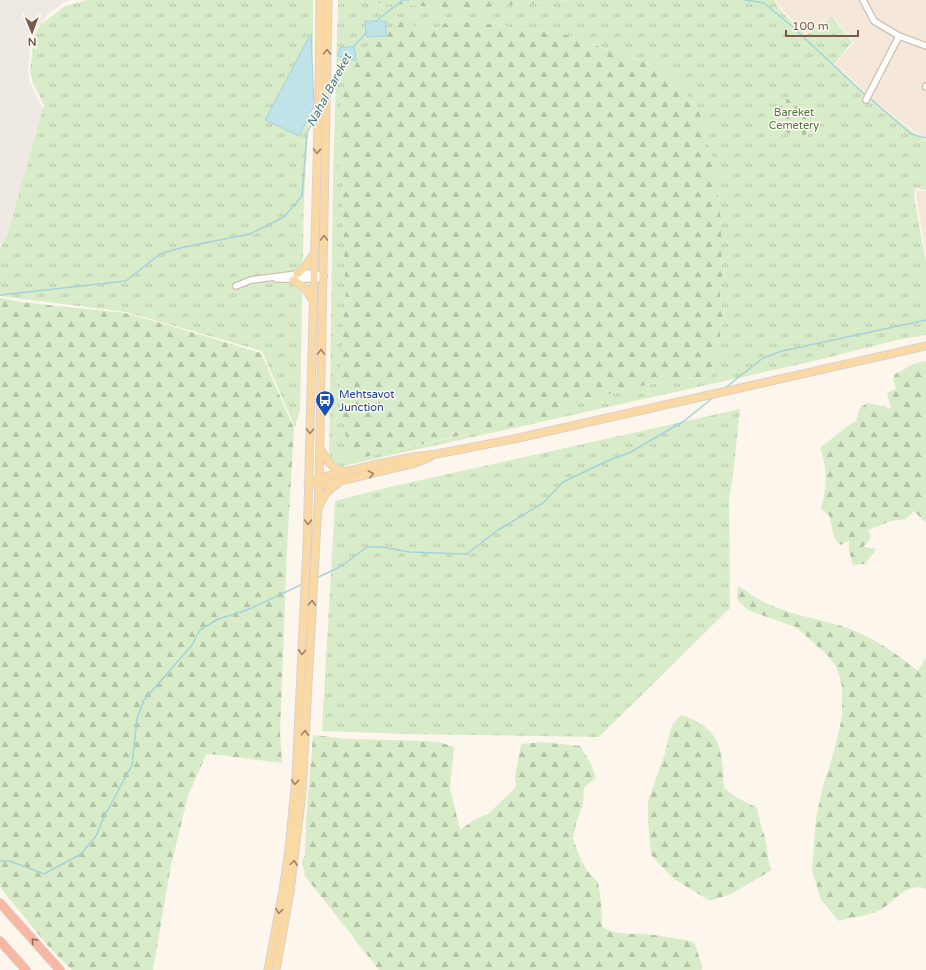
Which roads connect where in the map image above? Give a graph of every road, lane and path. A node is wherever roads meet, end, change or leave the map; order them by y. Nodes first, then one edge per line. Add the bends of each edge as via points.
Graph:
1 (320, 0) edge
2 (328, 0) edge
3 (863, 0) edge
4 (898, 36) junction
5 (926, 46) edge
6 (866, 100) dead end
7 (314, 253) junction
8 (295, 277) junction
9 (314, 277) junction
10 (324, 277) junction
11 (236, 286) dead end
12 (313, 301) junction
13 (926, 346) edge
14 (320, 446) junction
15 (347, 475) junction
16 (319, 478) junction
17 (308, 484) junction
18 (319, 486) junction
19 (317, 510) junction
20 (0, 903) edge
21 (0, 941) edge
22 (26, 970) edge
23 (60, 970) edge
24 (268, 970) edge
25 (276, 970) edge

1 -> 7 main road
10 -> 2 main road
3 - 4 street via 874,21
4 - 5 street
4 - 6 street
7 - 8 main road
7 - 9 main road
8 - 9 street
8 - 11 street via 257,279
8 - 12 main road
9 - 10 street
9 - 12 main road
14 -> 10 main road
12 -> 17 main road
13 - 15 main road via 529,435 413,457
14 - 15 main road via 329,463
14 - 16 main road
15 - 16 main road
15 - 18 main road
15 - 19 main road via 330,488
16 - 17 main road
16 - 18 main road
17 - 18 main road
17 -> 24 main road via 294,802 283,890
18 - 19 main road
25 -> 19 main road via 290,892 302,793
23 -> 20 highway
21 - 22 highway

